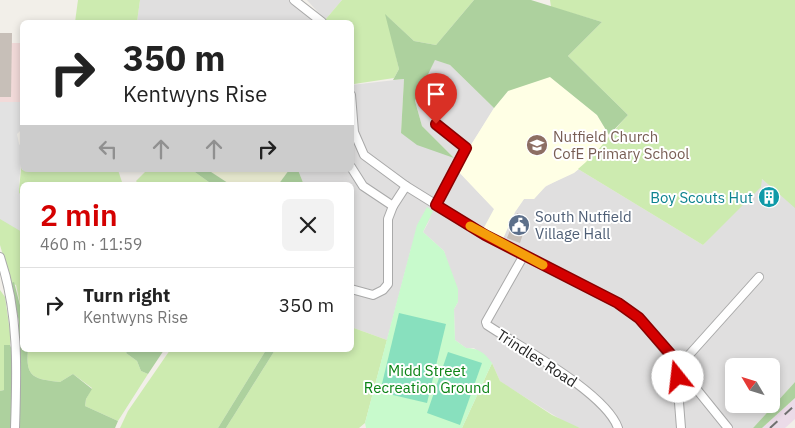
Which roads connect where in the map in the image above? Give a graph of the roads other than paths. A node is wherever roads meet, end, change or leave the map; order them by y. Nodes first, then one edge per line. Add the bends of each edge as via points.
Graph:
1 (294, 0) edge
2 (319, 20) edge
3 (436, 124) dead end
4 (354, 132) edge
5 (354, 172) edge
6 (406, 186) junction
7 (436, 205) junction
8 (393, 206) junction
9 (524, 255) junction
10 (0, 257) edge
11 (759, 277) dead end
12 (354, 290) edge
13 (680, 365) junction
14 (14, 428) edge
15 (618, 428) edge
16 (681, 428) edge
17 (728, 428) edge

1 - 2 street
3 - 7 street via 466,148
4 - 6 street via 364,155
5 - 8 street via 363,186
6 - 7 street
6 - 8 street
7 - 9 street
8 - 12 street via 387,223 388,284 373,295
9 - 13 street via 618,303 639,318
9 - 15 street, Trindles Road via 487,325 580,386 610,413
10 - 14 street via 16,332
11 - 13 street
13 - 16 street
13 - 17 street

